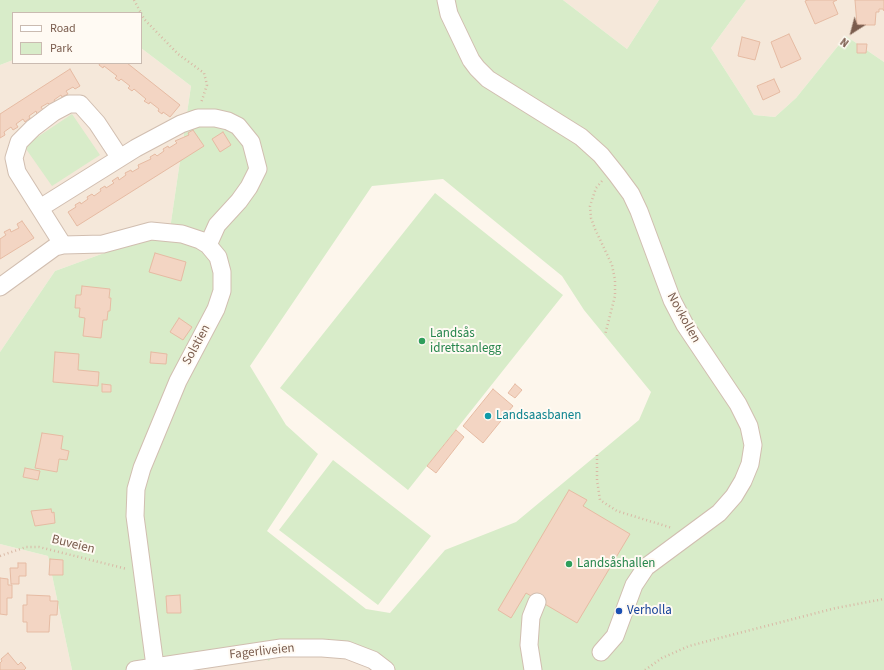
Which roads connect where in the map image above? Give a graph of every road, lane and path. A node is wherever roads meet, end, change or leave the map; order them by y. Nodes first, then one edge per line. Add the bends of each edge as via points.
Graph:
1 (134, 0) edge
2 (446, 0) edge
3 (140, 12) edge
4 (142, 15) edge
5 (198, 118) junction
6 (120, 158) junction
7 (617, 175) junction
8 (40, 208) junction
9 (63, 245) junction
10 (208, 245) junction
11 (0, 287) edge
12 (605, 335) dead end
13 (597, 455) dead end
14 (689, 535) junction
15 (0, 556) edge
16 (141, 572) junction
17 (884, 599) edge
18 (537, 602) dead end
19 (601, 652) dead end
20 (146, 668) edge
21 (386, 670) edge
22 (533, 670) edge
23 (645, 670) edge

1 - 3 path
2 - 7 street, Novkollen via 451,20 477,68 488,79 581,137 601,155
4 - 5 path via 178,54 204,72 207,85
5 - 6 street via 181,124
5 - 10 street via 215,118 238,126 251,142 258,169 249,188 217,225
6 - 8 street
6 - 8 street via 97,123 80,104 69,104 54,112 24,136 19,142 14,158 17,172
7 - 12 path via 600,182 590,206 595,230 612,265 615,280 613,307
7 - 14 street, Novkollen via 639,211 678,312 738,404 749,426 752,445 750,464 743,481 719,513
8 - 9 street
9 - 10 street via 103,244 151,232 182,234
9 - 11 street via 48,251
10 - 16 street, Solstien via 218,257 222,272 222,291 207,329 178,380 142,468 136,489 135,516
13 - 14 path via 598,495 604,504
14 - 19 street, Novkollen via 646,567 634,585 615,636
15 - 16 path, Buveien via 26,547 39,548
16 - 20 street, Solstien
17 - 23 path via 836,608 689,646 662,658
18 - 22 street via 531,617 529,645
20 - 21 street, Fagerliveien via 281,648 322,648 347,650 373,660

